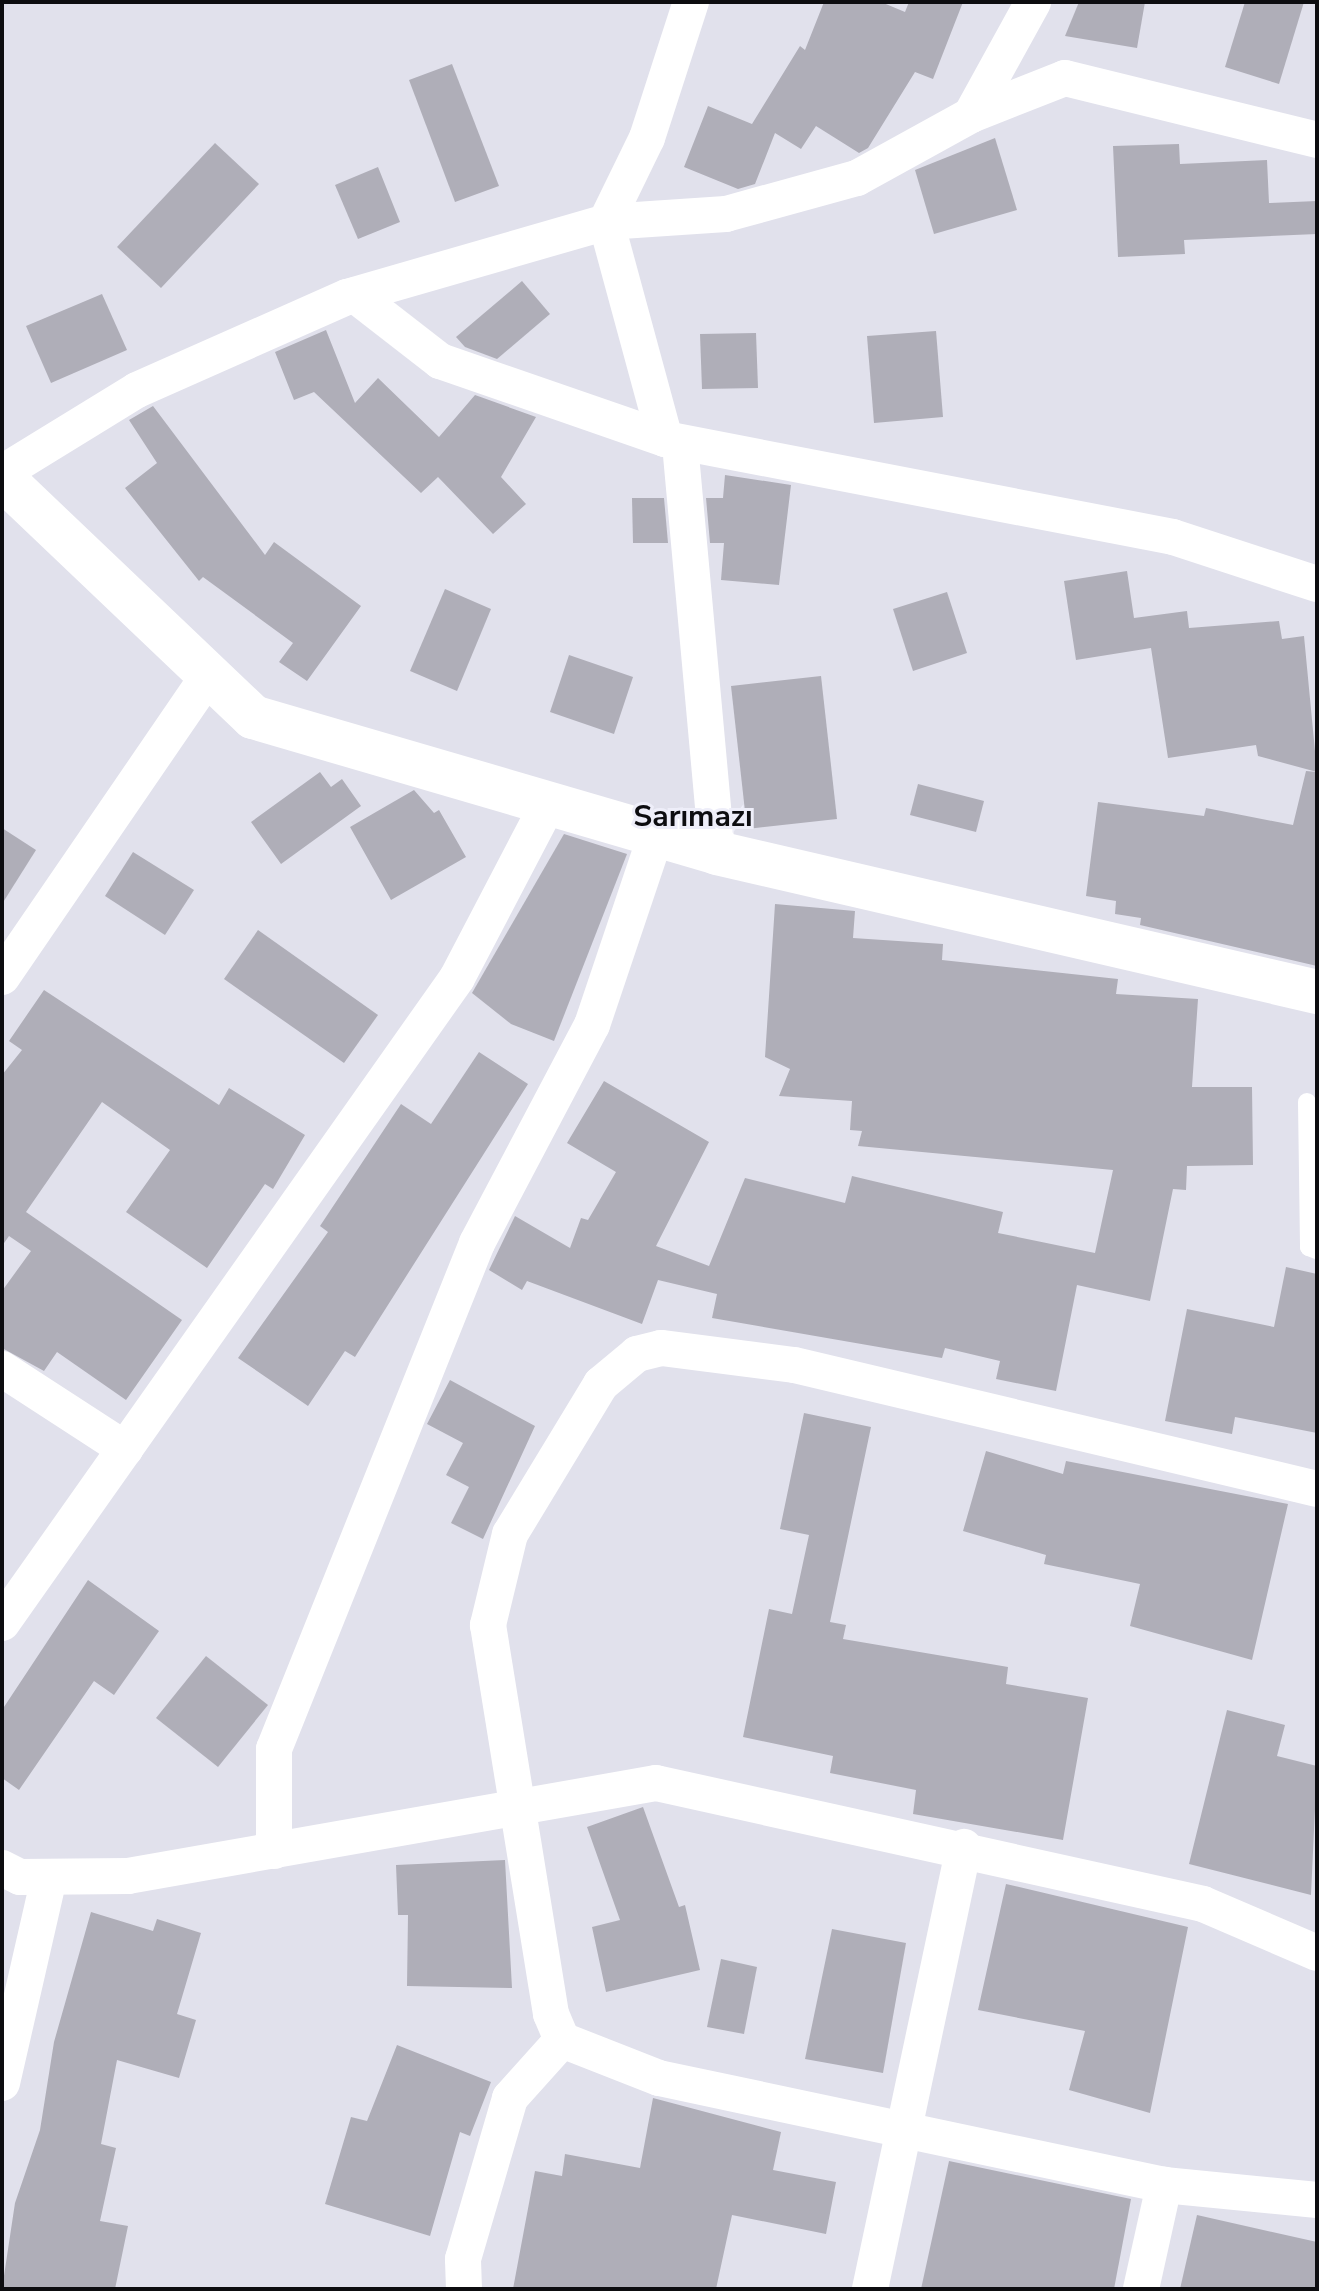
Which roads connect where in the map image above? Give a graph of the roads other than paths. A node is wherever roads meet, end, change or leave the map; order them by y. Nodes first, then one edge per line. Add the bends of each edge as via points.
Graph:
1 (691, 2) edge
2 (1033, 2) edge
3 (971, 115) junction
4 (1317, 140) edge
5 (606, 222) junction
6 (355, 295) junction
7 (672, 441) junction
8 (2, 476) edge
9 (1317, 584) edge
10 (209, 675) junction
11 (549, 802) junction
12 (656, 835) junction
13 (717, 853) junction
14 (2, 977) edge
15 (1317, 992) edge
16 (1307, 1102) dead end
17 (1317, 1250) edge
18 (2, 1369) edge
19 (125, 1449) junction
20 (1317, 1489) edge
21 (2, 1623) edge
22 (517, 1809) junction
23 (964, 1847) junction
24 (274, 1851) junction
25 (2, 1868) edge
26 (49, 1877) junction
27 (1317, 1953) edge
28 (562, 2040) junction
29 (2, 2083) edge
30 (902, 2128) junction
31 (1164, 2185) junction
32 (1317, 2200) edge
33 (464, 2289) edge
34 (870, 2289) edge
35 (1141, 2289) edge

1 - 5 street via 647,138
2 - 3 street
3 - 4 street via 1065,78
3 - 5 street via 857,178 726,214
5 - 6 street
5 - 7 street
6 - 7 street via 440,361
6 - 8 street via 137,390
7 - 9 street via 1173,537
7 - 13 street
8 - 10 street
10 - 11 street via 253,717
10 - 14 street
11 - 12 street
11 - 19 street via 457,978
12 - 13 street
12 - 24 street via 592,1025 477,1243 274,1749
13 - 15 street
16 - 17 lane via 1309,1247
18 - 19 street
19 - 21 street
20 - 22 street via 794,1365 689,1349 637,1354 601,1384 510,1534 488,1625
22 - 23 street via 656,1783
22 - 24 street
22 - 28 street via 551,2014
23 - 27 street via 1203,1904
23 - 30 street
24 - 26 street via 128,1876
25 - 26 street
26 - 29 street
28 - 30 street via 659,2078
28 - 33 street via 510,2098 463,2259
30 - 31 street
30 - 34 street
31 - 32 street
31 - 35 street

